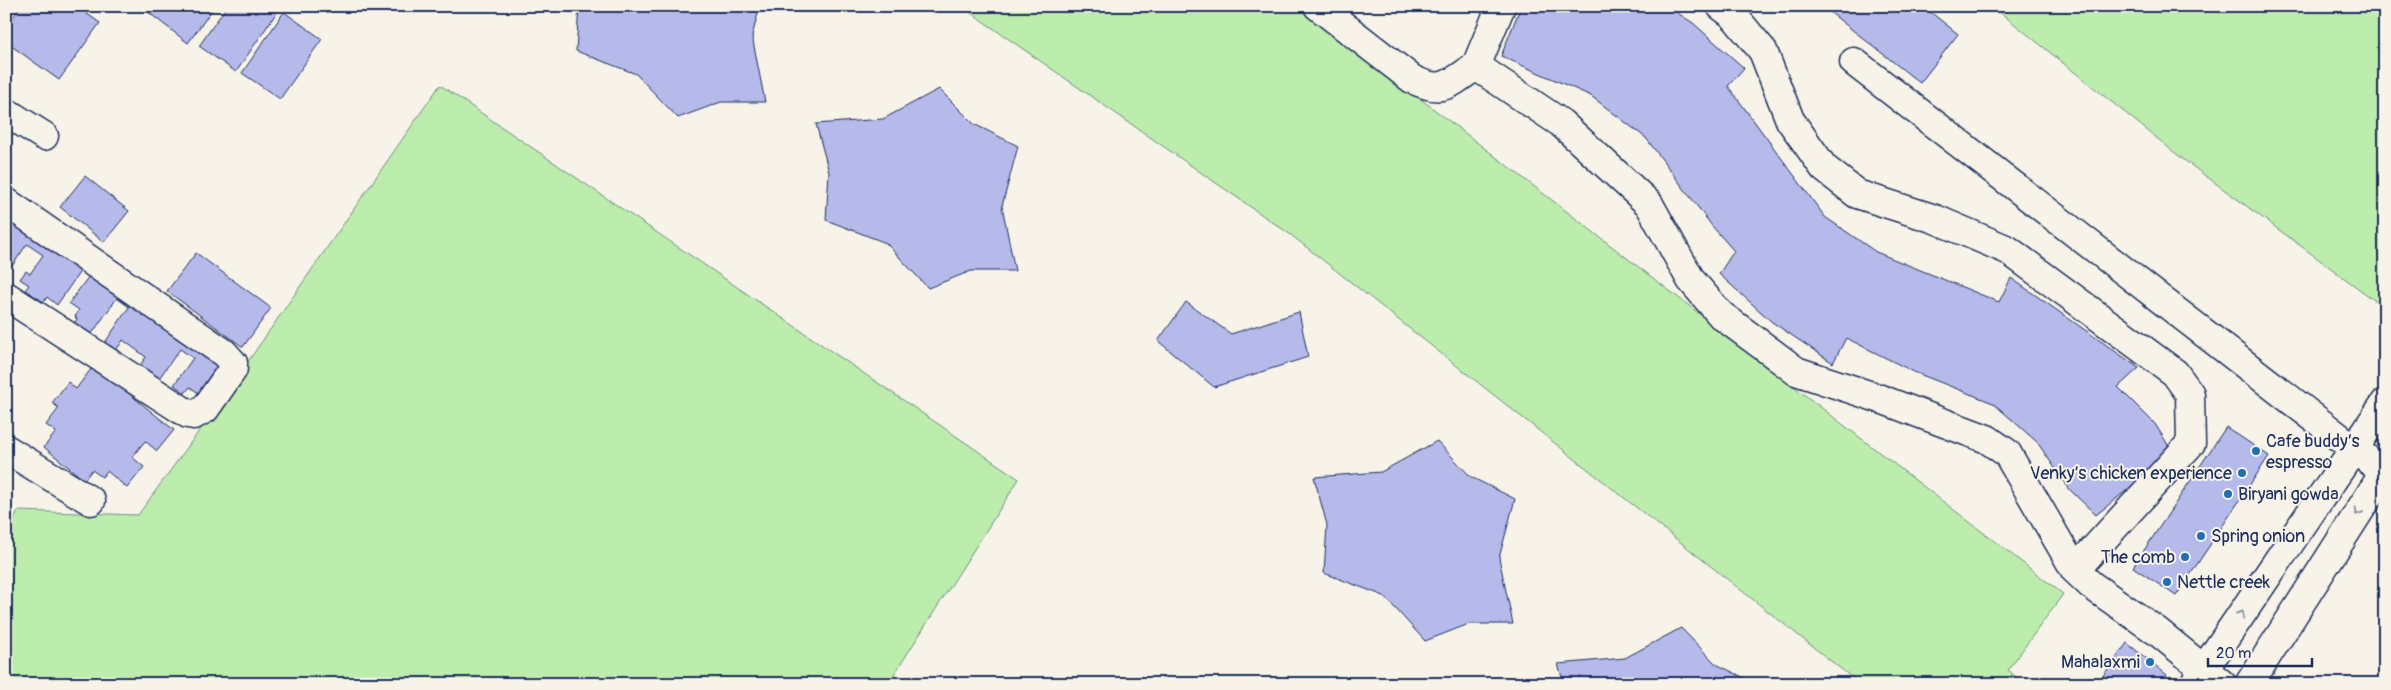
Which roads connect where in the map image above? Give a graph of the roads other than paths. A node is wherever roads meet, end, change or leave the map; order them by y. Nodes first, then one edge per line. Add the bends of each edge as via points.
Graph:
1 (1318, 6) edge
2 (1501, 6) edge
3 (1721, 6) edge
4 (1854, 62) dead end
5 (1476, 66) junction
6 (6, 112) edge
7 (44, 136) dead end
8 (6, 202) edge
9 (6, 296) edge
10 (2385, 403) edge
11 (6, 449) edge
12 (2353, 449) junction
13 (2384, 471) edge
14 (91, 501) dead end
15 (2075, 570) junction
16 (2206, 679) edge
17 (2249, 684) edge

1 - 5 street via 1412,79 1429,88 1445,86
2 - 5 street
3 - 15 street via 1733,15 1762,51 1790,120 1824,168 1857,194 1935,219 2008,250 2175,373 2190,394 2191,443
4 - 12 street
5 - 15 street via 1561,123 1649,204 1691,280 1722,315 1774,355 1796,370 1987,439 2007,453
6 - 7 street
8 - 9 street via 224,353 233,363 231,374 205,410 188,414
10 - 12 street
11 - 14 street
12 - 13 street
16 -> 12 street
13 -> 17 street
15 - 16 street via 2158,632

